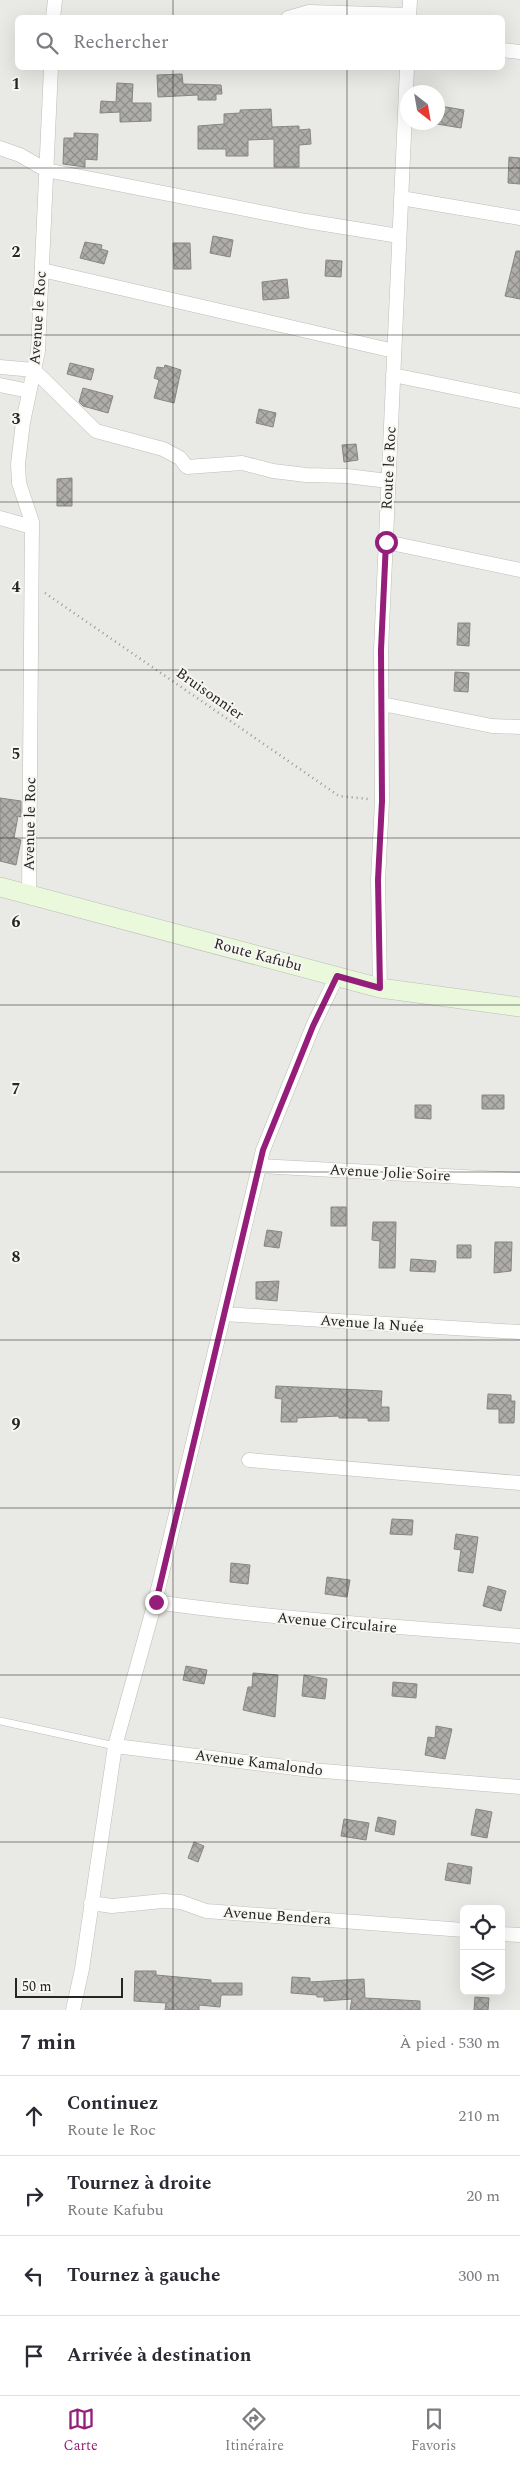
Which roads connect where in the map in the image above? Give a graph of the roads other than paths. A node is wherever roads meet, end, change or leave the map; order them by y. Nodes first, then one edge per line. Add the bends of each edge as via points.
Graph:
1 (55, 0) edge
2 (410, 0) edge
3 (53, 15) edge
4 (298, 15) edge
5 (384, 15) edge
6 (409, 15) edge
7 (505, 50) edge
8 (520, 52) edge
9 (51, 70) edge
10 (407, 70) edge
11 (0, 148) edge
12 (46, 170) junction
13 (401, 198) junction
14 (520, 218) edge
15 (399, 236) junction
16 (42, 270) junction
17 (394, 351) junction
18 (0, 367) edge
19 (34, 370) junction
20 (393, 375) junction
21 (0, 385) edge
22 (29, 392) junction
23 (520, 401) edge
24 (388, 481) junction
25 (0, 518) edge
26 (32, 527) junction
27 (386, 542) junction
28 (520, 570) edge
29 (382, 704) junction
30 (520, 727) edge
31 (0, 887) edge
32 (29, 895) junction
33 (337, 976) junction
34 (380, 988) junction
35 (520, 1007) edge
36 (260, 1166) junction
37 (520, 1180) edge
38 (224, 1314) junction
39 (520, 1332) edge
40 (250, 1460) dead end
41 (520, 1483) edge
42 (156, 1602) junction
43 (520, 1636) edge
44 (0, 1721) edge
45 (115, 1746) junction
46 (520, 1787) edge
47 (91, 1903) junction
48 (460, 1930) edge
49 (505, 1934) edge
50 (520, 1936) edge
51 (73, 2010) edge

1 - 3 street
2 - 6 street
4 - 5 street via 309,12
7 - 8 street
9 - 12 street, Avenue le Roc
10 - 13 street, Route le Roc
11 - 12 street
12 - 15 street
12 - 16 street, Avenue le Roc
13 - 14 street
13 - 15 street, Route le Roc
15 - 17 street, Route le Roc
16 - 17 street
16 - 19 street, Avenue le Roc via 38,352
17 - 20 street, Route le Roc
18 - 19 street
19 - 22 street, Avenue le Roc
19 - 24 street via 96,431 163,449 180,458 187,467 242,463 273,471
20 - 23 street
20 - 24 street, Route le Roc
21 - 22 street
22 - 26 street, Avenue le Roc via 22,422 19,483
24 - 27 street, Route le Roc
25 - 26 street
26 - 32 street, Avenue le Roc
27 - 28 street
27 - 29 street, Route le Roc
29 - 30 street via 492,726
29 - 34 street, Route le Roc via 378,880
31 - 32 main road, Route Kafubu
32 - 33 main road, Route Kafubu
33 - 34 main road, Route Kafubu
33 - 36 street via 313,1026 263,1150
34 - 35 main road, Route Kafubu
36 - 37 street, Avenue Jolie Soire
36 - 38 street
38 - 39 street, Avenue la Nuée
38 - 42 street
40 - 41 street
42 - 43 street, Avenue Circulaire via 308,1621
42 - 45 street
44 - 45 lane, Avenue Kamalondo
45 - 46 street, Avenue Kamalondo via 311,1770
45 - 47 street
47 - 48 street, Avenue Bendera via 112,1906 181,1902 206,1911
47 - 51 street
49 - 50 street

